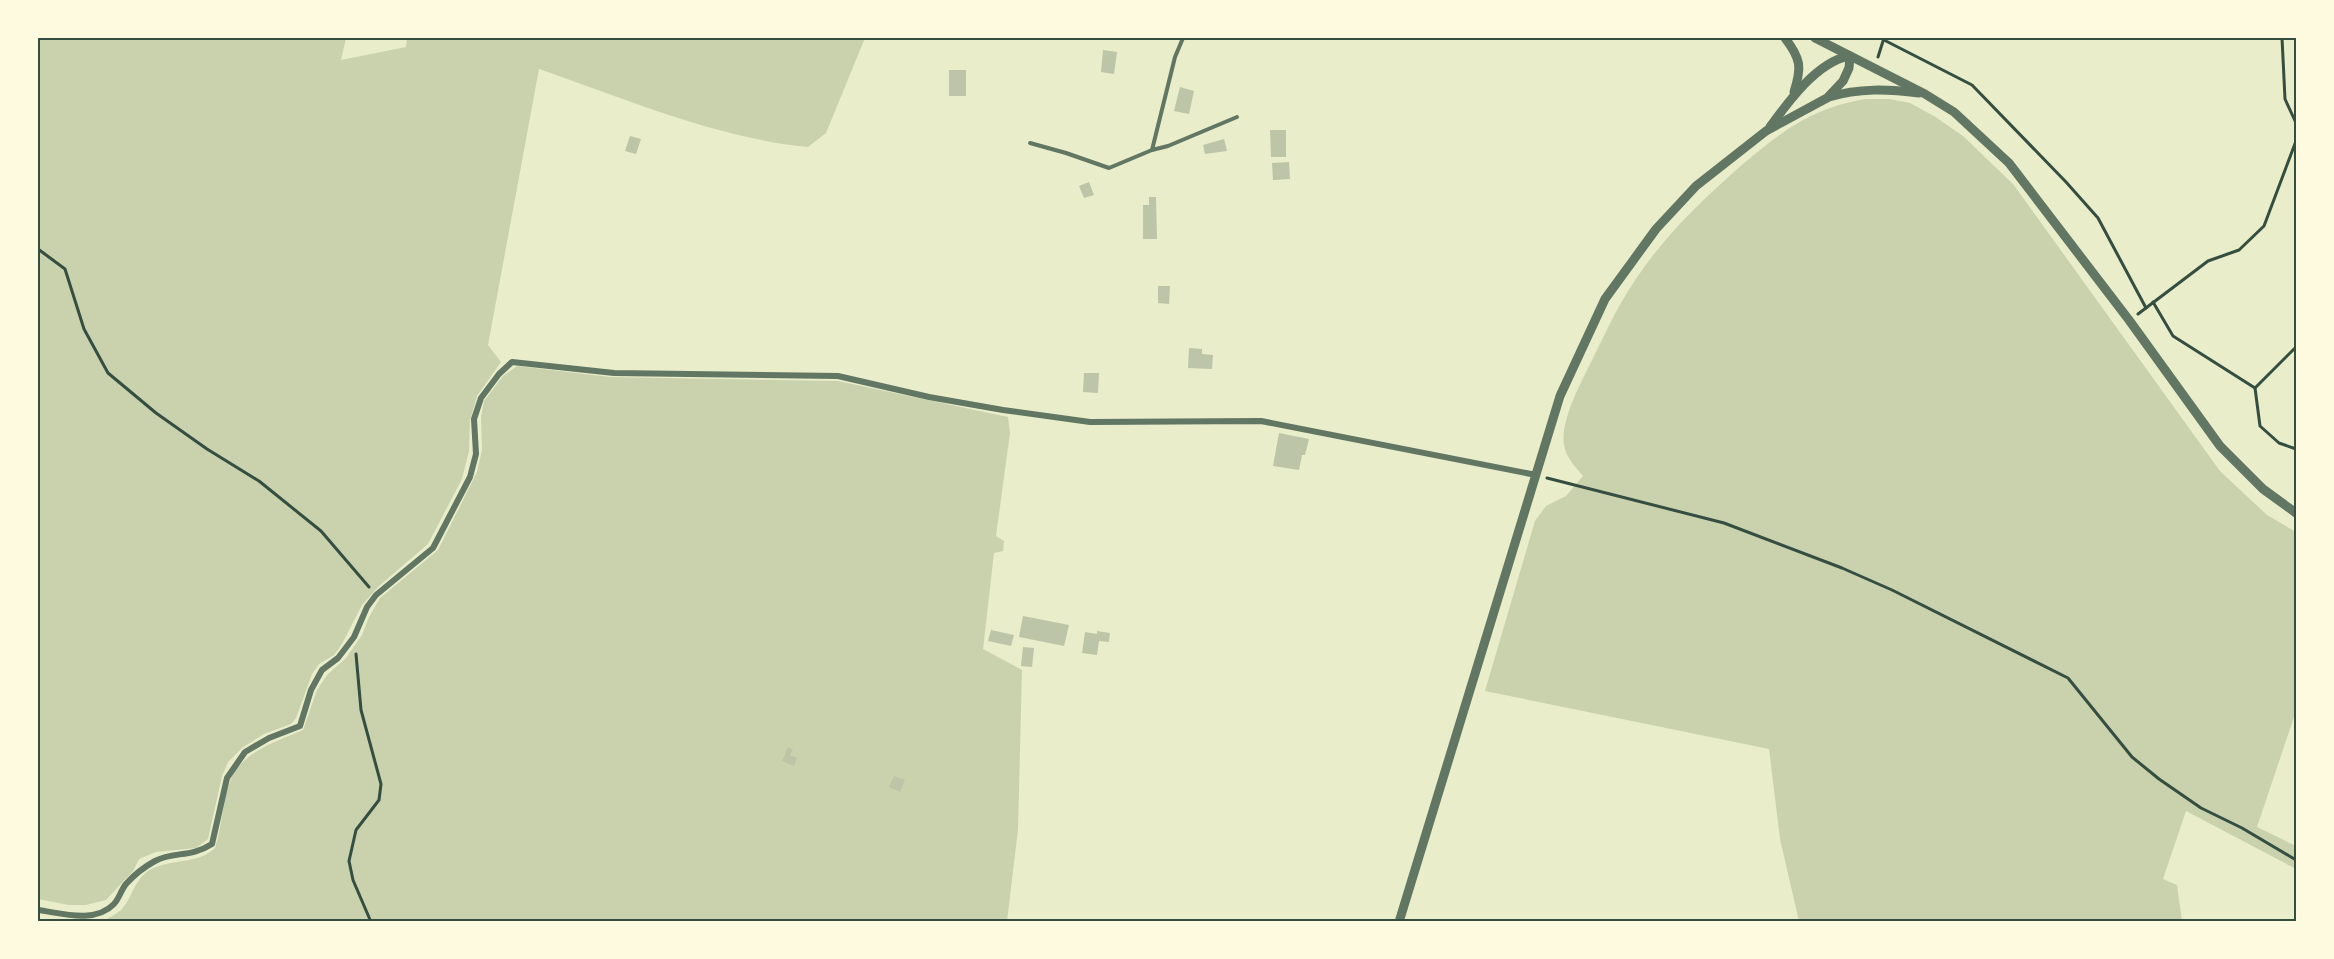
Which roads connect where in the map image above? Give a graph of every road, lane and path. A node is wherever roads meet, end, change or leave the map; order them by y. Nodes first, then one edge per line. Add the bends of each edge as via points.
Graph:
1 (1183, 38) edge
2 (1785, 38) edge
3 (1815, 38) edge
4 (2282, 38) edge
5 (1884, 39) edge
6 (1850, 56) junction
7 (1875, 68) junction
8 (1794, 94) junction
9 (1925, 94) junction
10 (1827, 98) junction
11 (1237, 117) dead end
12 (2296, 123) edge
13 (1766, 131) junction
14 (2296, 141) edge
15 (1030, 143) dead end
16 (1152, 150) junction
17 (38, 249) edge
18 (2153, 302) junction
19 (2145, 308) junction
20 (2129, 320) junction
21 (2296, 347) edge
22 (2255, 388) junction
23 (2296, 449) edge
24 (1536, 475) junction
25 (2296, 513) edge
26 (376, 595) junction
27 (354, 637) junction
28 (2296, 860) edge
29 (38, 909) edge
30 (371, 921) edge
31 (1399, 921) edge

1 - 16 lane
2 - 8 street via 1800,62
3 - 6 street
4 - 12 path via 2285,99
5 - 7 path
5 - 19 path via 1972,85 2098,219
6 - 7 street
6 - 8 street via 1838,58
6 - 10 street via 1843,81
7 - 9 street
8 - 13 street
9 - 10 street via 1871,90
9 - 20 street via 1954,112 2009,163
10 - 13 street
11 - 16 lane
13 - 24 street via 1696,186 1656,229 1605,299 1560,396
14 - 18 path via 2264,226 2239,250 2208,261
15 - 16 lane via 1109,168
17 - 26 path via 65,269 84,329 108,373 156,413 259,481 321,531
18 - 19 path
18 - 22 path via 2173,336
19 - 20 path
20 - 25 street via 2220,446 2263,489
21 - 22 path
22 - 23 path via 2260,426 2279,442
24 - 26 street via 1261,421 1090,422 960,402 838,376 614,373 512,362 481,398 474,419 476,454 470,477 433,548
24 - 28 path via 1752,533 1892,590 2068,678 2132,757 2158,779 2200,808
24 - 31 street
26 - 27 street
27 - 29 street via 338,658 322,670 300,726 246,752 227,778 212,844 192,854 163,857 144,867 126,884 113,905 97,915
27 - 30 path via 361,710 381,784 379,800 356,830 349,861

